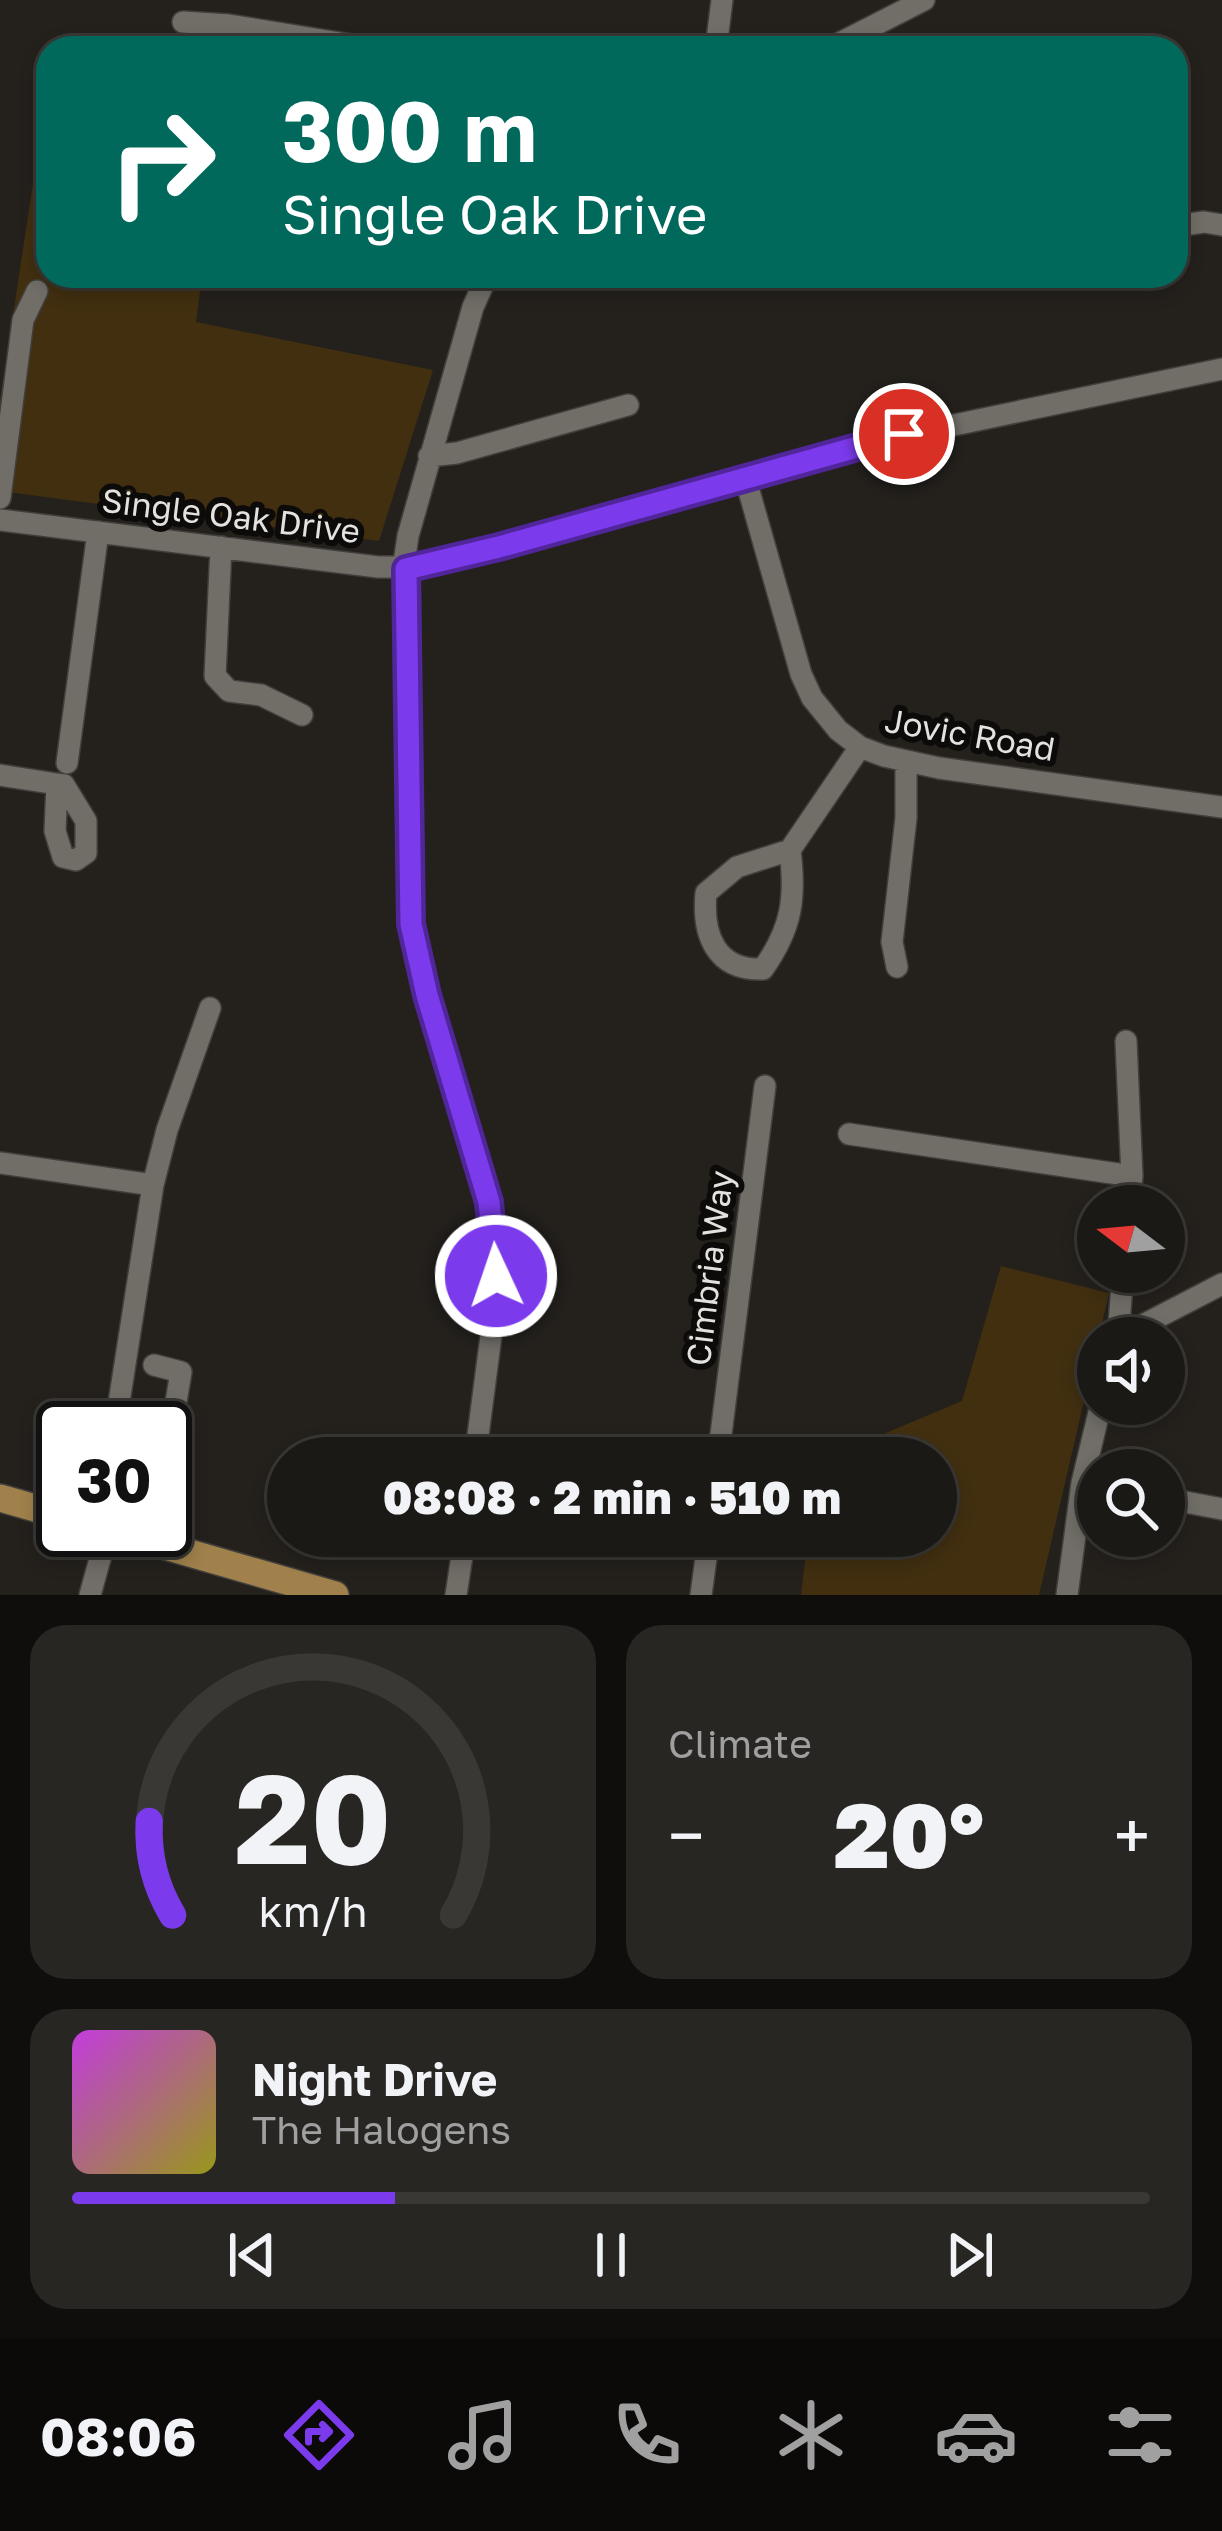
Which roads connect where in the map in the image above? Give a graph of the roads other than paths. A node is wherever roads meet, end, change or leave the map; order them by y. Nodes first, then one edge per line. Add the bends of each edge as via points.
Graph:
1 (722, 0) edge
2 (924, 0) edge
3 (183, 22) dead end
4 (297, 36) edge
5 (718, 36) edge
6 (867, 36) edge
7 (1188, 224) edge
8 (1222, 224) edge
9 (482, 288) edge
10 (37, 291) dead end
11 (1222, 369) edge
12 (628, 405) dead end
13 (429, 456) junction
14 (746, 477) junction
15 (0, 498) edge
16 (0, 520) edge
17 (98, 532) junction
18 (221, 547) junction
19 (406, 569) junction
20 (302, 715) dead end
21 (860, 747) junction
22 (906, 762) junction
23 (67, 763) dead end
24 (0, 775) edge
25 (57, 784) dead end
26 (1222, 808) edge
27 (790, 850) junction
28 (896, 967) dead end
29 (210, 1008) dead end
30 (1126, 1041) dead end
31 (765, 1085) dead end
32 (849, 1134) dead end
33 (0, 1163) edge
34 (1132, 1176) junction
35 (153, 1185) junction
36 (1131, 1185) edge
37 (1222, 1284) edge
38 (1158, 1317) edge
39 (154, 1365) dead end
40 (120, 1401) edge
41 (176, 1401) edge
42 (478, 1437) edge
43 (721, 1437) edge
44 (0, 1498) edge
45 (1185, 1502) edge
46 (36, 1508) edge
47 (1222, 1509) edge
48 (1077, 1545) edge
49 (192, 1553) edge
50 (106, 1557) edge
51 (462, 1557) edge
52 (706, 1557) edge
53 (90, 1595) edge
54 (335, 1595) edge
55 (456, 1595) edge
56 (701, 1595) edge
57 (1066, 1595) edge

1 - 5 street
2 - 6 street
3 - 4 street
7 - 8 street
9 - 13 street
10 - 15 street via 23,320
11 - 14 street, Single Oak Drive via 904,434
12 - 13 street
13 - 19 street
14 - 19 street, Single Oak Drive
14 - 21 street, Jovic Road via 801,674 825,715
16 - 17 street, Single Oak Drive
17 - 18 street, Single Oak Drive
17 - 23 street
18 - 19 street, Single Oak Drive
18 - 20 street via 215,676 229,691 261,695
19 - 42 street via 411,924 495,1246
21 - 22 street, Jovic Road
21 - 27 street
22 - 26 street, Jovic Road
22 - 28 street
24 - 25 street
27 - 27 street via 789,921 763,968 732,965 716,954 709,935 706,893 736,867
29 - 35 street
30 - 34 street
31 - 43 street, Cimbria Way
32 - 34 street
33 - 35 street
34 - 36 street
35 - 40 street
37 - 38 street
39 - 41 street via 181,1372
44 - 46 main road
45 - 47 street
48 - 57 street
49 - 54 main road
50 - 53 street
51 - 55 street
52 - 56 street

